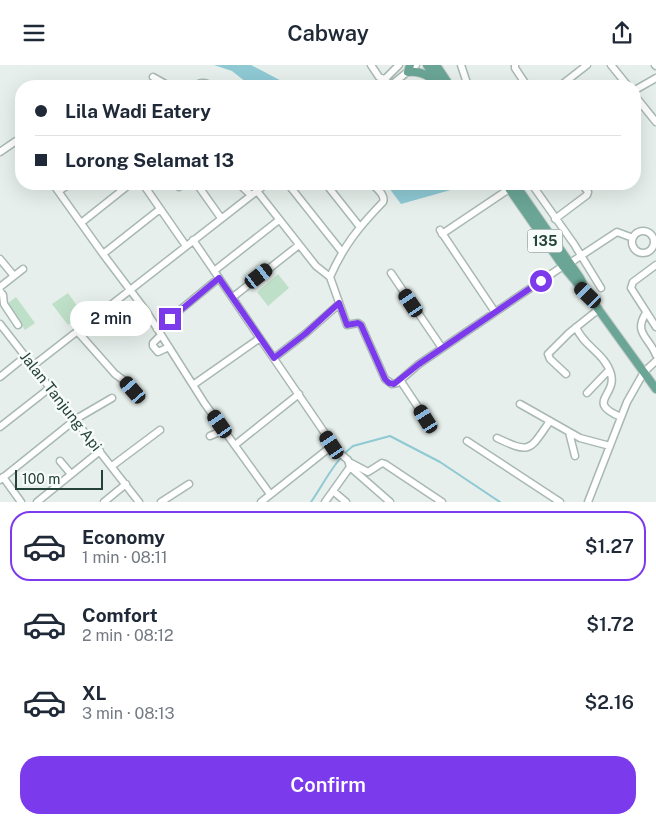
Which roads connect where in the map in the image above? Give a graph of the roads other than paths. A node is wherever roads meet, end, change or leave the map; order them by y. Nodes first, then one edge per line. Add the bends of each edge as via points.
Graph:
1 (372, 65) edge
2 (399, 65) edge
3 (416, 65) edge
4 (427, 65) edge
5 (436, 65) edge
6 (461, 65) edge
7 (515, 65) edge
8 (588, 65) edge
9 (611, 65) edge
10 (409, 68) edge
11 (153, 77) dead end
12 (656, 78) edge
13 (386, 79) joint
14 (158, 80) edge
15 (396, 80) edge
16 (433, 80) edge
17 (437, 80) edge
18 (446, 80) edge
19 (466, 80) edge
20 (523, 80) edge
21 (568, 80) edge
22 (623, 80) edge
23 (641, 87) edge
24 (641, 103) edge
25 (656, 122) edge
26 (15, 142) edge
27 (0, 152) edge
28 (122, 190) edge
29 (147, 190) edge
30 (201, 190) edge
31 (247, 190) edge
32 (258, 190) edge
33 (293, 190) edge
34 (331, 190) edge
35 (377, 190) edge
36 (504, 190) edge
37 (513, 190) edge
38 (537, 190) edge
39 (587, 190) edge
40 (59, 191) edge
41 (254, 193) junction
42 (160, 209) junction
43 (221, 218) junction
44 (556, 219) junction
45 (279, 220) junction
46 (81, 223) junction
47 (360, 227) junction
48 (633, 238) dead end
49 (193, 240) junction
50 (299, 245) junction
51 (186, 246) junction
52 (342, 251) junction
53 (103, 254) junction
54 (581, 256) junction
55 (0, 259) edge
56 (566, 265) junction
57 (656, 265) edge
58 (23, 269) dead end
59 (214, 271) junction
60 (391, 273) dead end
61 (14, 276) junction
62 (330, 277) junction
63 (219, 278) junction
64 (0, 287) edge
65 (601, 288) dead end
66 (130, 290) junction
67 (0, 291) edge
68 (232, 297) junction
69 (339, 303) junction
70 (599, 309) junction
71 (496, 312) junction
72 (646, 313) junction
73 (0, 324) edge
74 (18, 325) dead end
75 (576, 327) junction
76 (656, 327) edge
77 (77, 331) junction
78 (159, 332) junction
79 (260, 338) junction
80 (169, 347) junction
81 (442, 348) junction
82 (656, 355) edge
83 (26, 356) junction
84 (274, 358) junction
85 (656, 361) edge
86 (34, 365) junction
87 (609, 370) junction
88 (644, 371) junction
89 (566, 374) dead end
90 (0, 377) edge
91 (400, 380) junction
92 (193, 385) junction
93 (51, 387) junction
94 (656, 389) edge
95 (133, 390) dead end
96 (587, 393) dead end
97 (299, 394) junction
98 (112, 398) dead end
99 (520, 404) dead end
100 (621, 417) junction
101 (76, 419) junction
102 (426, 419) dead end
103 (550, 421) junction
104 (0, 427) edge
105 (160, 430) dead end
106 (224, 430) junction
107 (569, 432) junction
108 (210, 436) dead end
109 (497, 438) dead end
110 (467, 441) dead end
111 (235, 445) junction
112 (332, 445) junction
113 (610, 446) junction
114 (100, 451) junction
115 (575, 455) dead end
116 (347, 460) junction
117 (60, 461) dead end
118 (112, 465) junction
119 (71, 474) junction
120 (2, 479) edge
121 (126, 484) junction
122 (189, 484) dead end
123 (333, 491) junction
124 (270, 494) junction
125 (21, 501) edge
126 (37, 501) edge
127 (104, 501) edge
128 (140, 501) edge
129 (161, 501) edge
130 (261, 501) edge
131 (325, 501) edge
132 (346, 501) edge
133 (390, 501) edge
134 (442, 501) edge
135 (560, 501) edge
136 (588, 501) edge

1 - 13 street via 379,77
2 - 13 street
3 - 10 street
4 - 17 main road
5 - 18 main road
6 - 19 street
7 - 20 street
8 - 21 street
9 - 22 street
10 - 15 street
10 - 16 main road
11 - 14 street
12 - 23 street
24 - 25 street
26 - 27 street
28 - 46 street
29 - 42 street
30 - 43 street
31 - 41 street
32 - 41 street
33 - 52 street
34 - 47 street
35 - 47 street via 384,200
36 - 71 street via 441,232
37 - 56 main road, 135
38 - 44 street
39 - 44 street via 587,195
40 - 46 street
41 - 43 street
41 - 45 street
42 - 51 street
42 - 53 street
43 - 49 street
44 - 54 street
45 - 50 street
45 - 59 street
46 - 53 street
47 - 52 street
48 - 54 street via 617,232
49 - 51 street
49 - 59 street
50 - 62 street
50 - 68 street
51 - 66 street
52 - 62 street
53 - 66 street
54 - 56 street
54 - 65 street
55 - 61 street
56 - 70 main road, 135 via 575,282
56 - 71 street
57 - 72 street via 631,285
58 - 61 street
59 - 63 street
60 - 81 street
61 - 64 street
62 - 69 street
63 - 68 street
63 - 78 street
66 - 77 street
66 - 78 street
67 - 74 street via 4,305
68 - 79 street
69 - 84 street
69 - 91 street via 347,325 361,325 385,379 392,384
70 - 75 street
70 - 88 main road, 135
71 - 81 street
72 - 76 street
72 - 82 street via 641,320 641,329
73 - 83 street, Jalan Tanjung Api
75 - 87 street via 583,339 603,358
75 - 89 street via 548,354
77 - 86 street
77 - 95 street
78 - 80 street
78 - 80 street via 153,346 158,352
79 - 84 street
79 - 92 street
80 - 92 street
81 - 91 street
83 - 86 street, Jalan Tanjung Api
83 - 90 street
84 - 97 street
85 - 88 street
86 - 93 street, Jalan Tanjung Api
87 - 96 street
87 - 100 street via 612,385 603,403 608,411
88 - 94 main road, 135
88 - 100 street
91 - 102 street
92 - 106 street
93 - 101 street, Jalan Tanjung Api
93 - 104 street
97 - 111 street
97 - 112 street
98 - 101 street
99 - 103 street
100 - 113 street
101 - 114 street, Jalan Tanjung Api
101 - 120 street
103 - 107 street
103 - 109 street via 534,444 524,449
105 - 118 street
106 - 108 street
106 - 111 street
107 - 113 street via 587,441
107 - 115 street
110 - 135 street
111 - 124 street
112 - 116 street
112 - 124 street
113 - 136 street
114 - 118 street, Jalan Tanjung Api
114 - 119 street
116 - 123 street
116 - 133 street
116 - 134 street via 368,471 385,464
117 - 119 street
118 - 121 street, Jalan Tanjung Api
119 - 126 street
120 - 125 street
121 - 127 street
121 - 128 street, Jalan Tanjung Api
122 - 129 street
123 - 131 street
123 - 132 street
124 - 130 street

